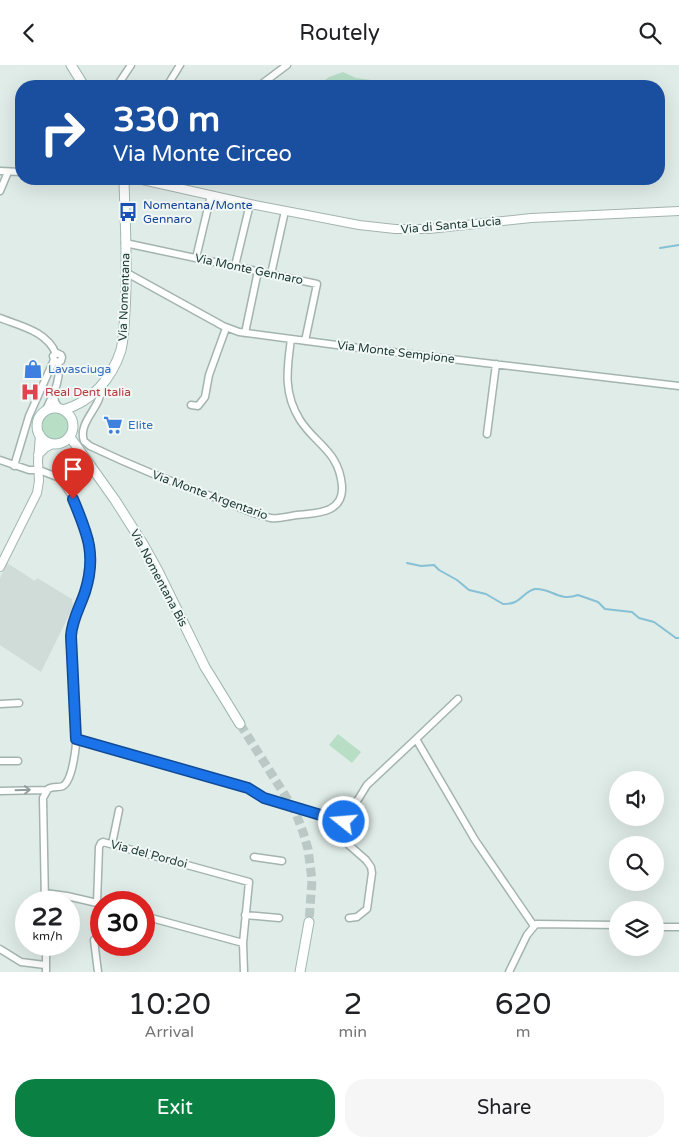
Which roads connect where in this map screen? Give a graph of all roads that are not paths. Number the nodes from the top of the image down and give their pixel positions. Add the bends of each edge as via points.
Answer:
1 (72, 65) edge
2 (130, 65) edge
3 (180, 65) edge
4 (288, 65) edge
5 (81, 80) edge
6 (121, 80) edge
7 (171, 80) edge
8 (267, 80) edge
9 (0, 171) edge
10 (8, 171) junction
11 (15, 172) edge
12 (124, 185) edge
13 (180, 185) edge
14 (0, 191) edge
15 (210, 195) junction
16 (250, 204) junction
17 (285, 211) junction
18 (679, 211) edge
19 (125, 243) junction
20 (196, 258) junction
21 (235, 266) junction
22 (258, 271) junction
23 (127, 273) junction
24 (271, 274) junction
25 (0, 318) edge
26 (226, 328) junction
27 (245, 333) junction
28 (291, 339) junction
29 (305, 341) junction
30 (56, 359) junction
31 (496, 364) junction
32 (101, 387) junction
33 (679, 387) edge
34 (54, 393) junction
35 (84, 402) junction
36 (191, 405) dead end
37 (62, 409) junction
38 (45, 411) junction
39 (73, 423) junction
40 (487, 434) dead end
41 (40, 435) junction
42 (70, 437) junction
43 (52, 444) junction
44 (38, 455) junction
45 (0, 460) edge
46 (14, 466) junction
47 (39, 470) junction
48 (0, 567) edge
49 (458, 699) dead end
50 (19, 703) dead end
51 (0, 704) edge
52 (240, 724) tunnel mouth
53 (76, 739) junction
54 (416, 739) junction
55 (0, 761) edge
56 (18, 761) dead end
57 (46, 790) junction
58 (0, 791) edge
59 (118, 810) dead end
60 (344, 822) junction
61 (112, 844) junction
62 (254, 857) dead end
63 (282, 861) dead end
64 (45, 891) edge
65 (99, 891) edge
66 (245, 915) junction
67 (279, 918) dead end
68 (348, 918) dead end
69 (155, 919) edge
70 (310, 922) tunnel mouth
71 (609, 925) edge
72 (534, 926) junction
73 (664, 927) edge
74 (679, 927) edge
75 (243, 943) junction
76 (0, 949) edge
77 (96, 956) edge
78 (46, 968) edge
79 (98, 972) edge
80 (244, 972) edge
81 (300, 972) edge
82 (509, 972) edge

1 - 5 main road
2 - 6 street
3 - 7 street
4 - 8 street
9 - 10 street
10 - 11 street
10 - 14 street
12 - 19 main road, Via Nomentana
13 - 15 street, Via di Santa Lucia
15 - 16 street, Via di Santa Lucia
15 - 20 street
16 - 17 street, Via di Santa Lucia
16 - 21 street
17 - 18 street, Via di Santa Lucia via 367,226 429,229 530,217
17 - 24 street
19 - 20 street, Via Monte Gennaro
19 - 23 main road, Via Nomentana
20 - 21 street, Via Monte Gennaro
21 - 22 street, Via Monte Gennaro
22 - 24 street, Via Monte Gennaro
22 - 27 street
23 - 26 street, Via Monte Sempione
23 - 32 main road, Via Nomentana via 122,344 115,366
24 - 29 street, Via Monte Gennaro via 317,284
25 - 30 street via 41,335 52,345
26 - 27 street, Via Monte Sempione
26 - 36 street via 204,399 198,406
27 - 28 street, Via Monte Sempione
28 - 29 street, Via Monte Sempione
28 - 32 street, Via Monte Argentario via 287,375 290,397 300,420 332,456 342,485 337,502 327,511 317,514 269,517 176,483 90,446 82,433
29 - 31 street, Via Monte Sempione
30 - 34 street via 59,373
30 - 46 street via 30,416
31 - 33 street, Via Monte Sempione
31 - 40 street
32 - 35 main road, Via Nomentana
34 - 37 street via 55,402
34 - 38 street
35 - 37 main road, Via Nomentana
35 - 39 main road, Via Nomentana
37 - 38 main road
37 - 39 main road
38 - 41 main road via 38,422
39 - 42 main road
41 - 43 main road
41 - 44 street
42 - 43 main road via 62,443
42 - 52 main road, Via Nomentana Bis via 143,543 205,667
43 - 44 street
44 - 47 street
45 - 46 street
46 - 47 street
47 - 48 street via 36,497
47 - 53 street via 63,481 90,545 88,582 70,641
49 - 54 street
50 - 51 street
53 - 57 street via 68,781
53 - 60 street via 248,788 264,798
54 - 60 street via 370,783
54 - 72 street via 475,841
55 - 56 street
58 -> 57 street
57 - 64 street via 43,801
59 - 61 street
60 - 68 street via 341,838 366,860 372,870 367,909 357,917
61 - 65 street, Via del Pordoi via 103,842 99,846
61 - 66 street, Via del Pordoi via 248,882
62 - 63 street
66 - 67 street
66 - 75 street
69 - 75 street
70 - 81 main road
71 - 72 street via 543,923
72 - 82 street
73 - 74 street
75 - 80 street
76 - 78 street via 20,962
77 - 79 street

